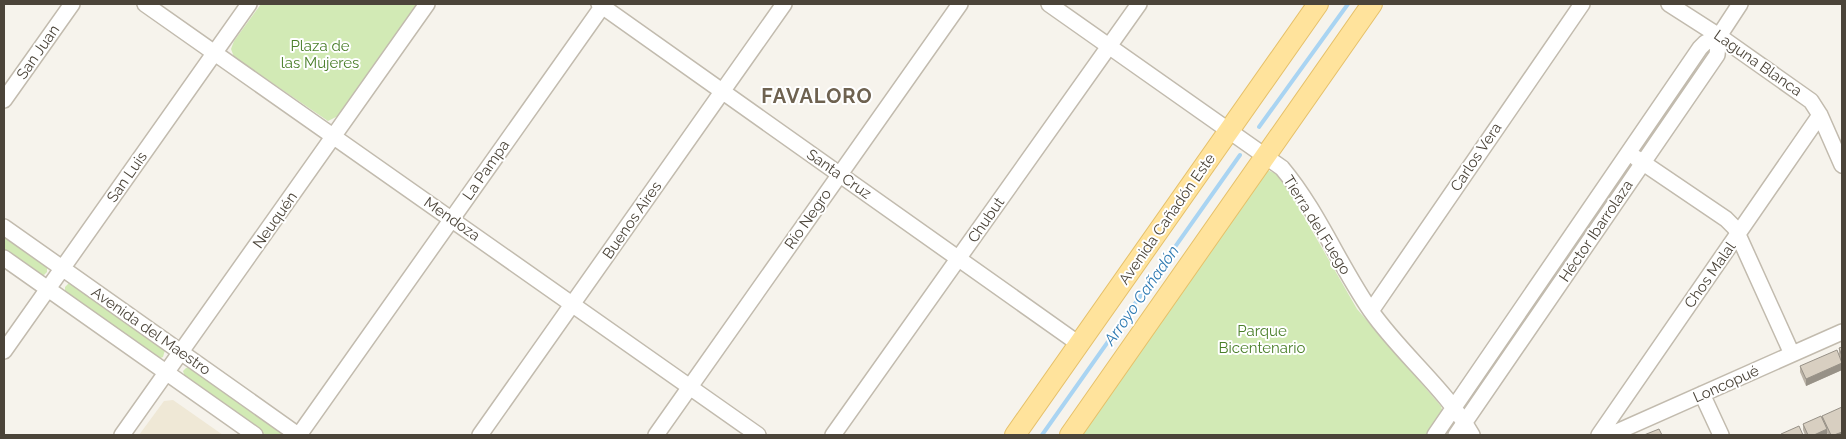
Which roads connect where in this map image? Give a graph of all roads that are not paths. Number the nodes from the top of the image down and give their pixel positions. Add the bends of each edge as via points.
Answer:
1 (72, 4) edge
2 (145, 4) edge
3 (249, 4) edge
4 (427, 4) edge
5 (602, 4) edge
6 (784, 4) edge
7 (960, 4) edge
8 (1049, 4) edge
9 (1139, 4) edge
10 (1318, 4) edge
11 (1372, 4) edge
12 (1582, 4) edge
13 (1669, 4) edge
14 (1740, 4) edge
15 (1719, 36) junction
16 (1109, 46) junction
17 (215, 53) junction
18 (723, 91) junction
19 (4, 100) edge
20 (1820, 116) junction
21 (1229, 131) junction
22 (334, 136) junction
23 (1628, 153) junction
24 (1266, 156) junction
25 (1643, 163) junction
26 (1842, 165) edge
27 (840, 174) junction
28 (452, 219) junction
29 (4, 227) edge
30 (1738, 234) junction
31 (4, 258) edge
32 (959, 259) junction
33 (62, 268) junction
34 (48, 289) junction
35 (572, 304) junction
36 (1371, 311) junction
37 (1842, 332) edge
38 (1079, 344) junction
39 (4, 351) edge
40 (181, 352) junction
41 (1792, 354) junction
42 (166, 372) junction
43 (690, 387) junction
44 (1702, 394) junction
45 (1454, 406) junction
46 (1465, 431) edge
47 (122, 435) edge
48 (255, 435) edge
49 (298, 435) edge
50 (480, 435) edge
51 (656, 435) edge
52 (758, 435) edge
53 (834, 435) edge
54 (1016, 435) edge
55 (1070, 435) edge
56 (1435, 435) edge
57 (1600, 435) edge
58 (1610, 435) edge
59 (1721, 435) edge

1 - 19 street, San Juan
2 - 17 street, Mendoza
3 - 17 street, San Luis
4 - 22 street, Neuquén
5 - 18 street, Santa Cruz
5 - 28 street, La Pampa
6 - 18 street, Buenos Aires
7 - 27 street, Río Negro
8 - 16 street, Tierra del Fuego
9 - 16 street, Chubut
10 - 21 main road, Avenida Cañadón Este
11 - 24 main road
12 - 36 street, Carlos Vera
13 - 15 street, Laguna Blanca
14 - 15 street, Héctor Ibarrolaza
15 - 20 street, Laguna Blanca via 1805,96
15 - 23 street, Héctor Ibarrolaza via 1700,48
15 - 25 street, Héctor Ibarrolaza via 1716,55
16 - 21 street, Tierra del Fuego
16 - 32 street, Chubut
17 - 22 street, Mendoza
17 - 33 street, San Luis
18 - 27 street, Santa Cruz
18 - 35 street, Buenos Aires
20 - 26 street, Laguna Blanca
20 - 30 street, Chos Malal
21 - 24 street, Tierra del Fuego
21 - 38 main road, Avenida Cañadón Este
22 - 28 street, Mendoza
22 - 40 street, Neuquén
23 - 25 street
23 - 45 street, Héctor Ibarrolaza
24 - 36 street, Tierra del Fuego via 1282,168 1296,187
24 - 55 main road
25 - 30 street via 1726,219
25 - 46 street, Héctor Ibarrolaza
27 - 32 street, Santa Cruz
27 - 43 street, Río Negro
28 - 35 street, Mendoza
28 - 49 street, La Pampa
29 - 33 street, Avenida del Maestro
30 - 41 street
30 - 57 street, Chos Malal
31 - 34 street, Avenida del Maestro
32 - 38 street, Santa Cruz
32 - 53 street, Chubut
33 - 34 street, San Luis
33 - 40 street, Avenida del Maestro
34 - 39 street, San Luis
34 - 42 street, Avenida del Maestro
35 - 43 street, Mendoza
35 - 50 street, Buenos Aires
36 - 45 street, Tierra del Fuego
37 - 41 street, Loncopué
38 - 54 main road, Avenida Cañadón Este
40 - 42 street, Neuquén
40 - 49 street, Avenida del Maestro
41 - 44 street, Loncopué
42 - 47 street, Neuquén
42 - 48 street, Avenida del Maestro
43 - 51 street, Río Negro
43 - 52 street, Mendoza
44 - 58 street, Loncopué
44 - 59 street
45 - 46 street, Tierra del Fuego
45 - 56 street, Héctor Ibarrolaza

